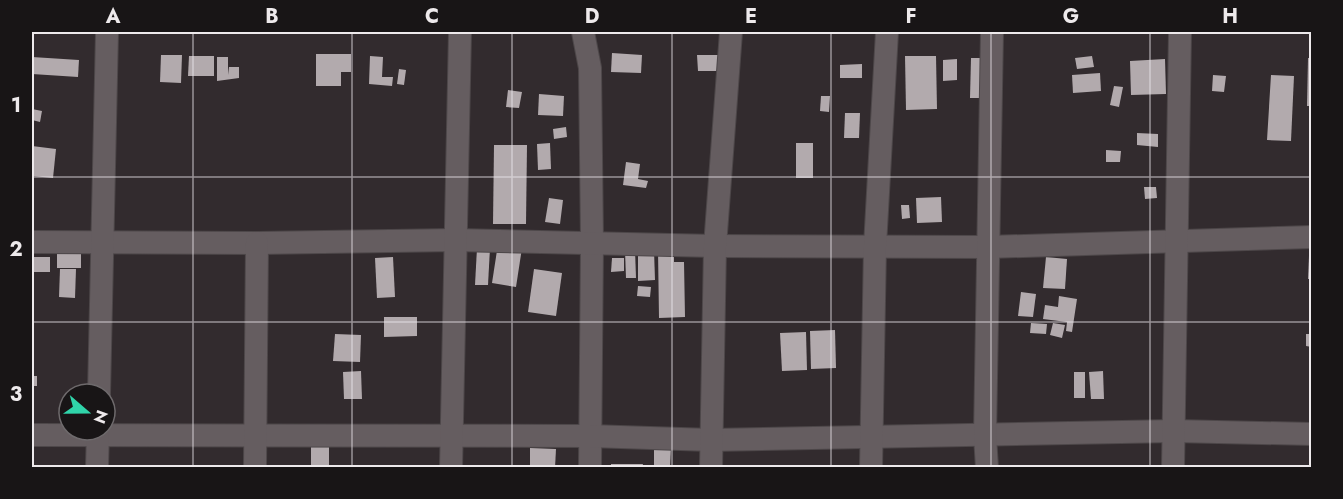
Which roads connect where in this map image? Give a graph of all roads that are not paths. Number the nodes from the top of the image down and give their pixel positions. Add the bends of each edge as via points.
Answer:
1 (107, 32) edge
2 (460, 32) edge
3 (583, 32) edge
4 (731, 32) edge
5 (887, 32) edge
6 (992, 32) edge
7 (1180, 32) edge
8 (1311, 237) edge
9 (456, 240) junction
10 (102, 241) junction
11 (1177, 241) junction
12 (32, 242) edge
13 (257, 243) junction
14 (592, 243) junction
15 (715, 246) junction
16 (875, 246) junction
17 (988, 247) junction
18 (99, 382) edge
19 (1174, 431) junction
20 (117, 433) edge
21 (57, 434) edge
22 (1311, 434) edge
23 (32, 435) edge
24 (452, 436) junction
25 (590, 436) junction
26 (985, 436) junction
27 (257, 437) junction
28 (870, 437) junction
29 (711, 440) junction
30 (98, 442) edge
31 (98, 468) edge
32 (255, 468) edge
33 (451, 468) edge
34 (590, 468) edge
35 (711, 468) edge
36 (871, 468) edge
37 (987, 468) edge
38 (1173, 468) edge

1 - 10 street
2 - 9 street
3 - 14 street via 590,68
4 - 15 street
5 - 16 street
6 - 17 street
7 - 11 street
8 - 11 street
9 - 13 street
9 - 14 street
9 - 24 street
10 - 12 street
10 - 13 street
10 - 18 street
11 - 17 street
11 - 19 street
13 - 27 street
14 - 15 street
14 - 25 street
15 - 16 street
15 - 29 street
16 - 17 street
16 - 28 street
17 - 26 street
19 - 22 street
19 - 26 street
19 - 38 street
20 - 27 street
21 - 23 street
24 - 25 street
24 - 27 street
24 - 33 street
25 - 29 street
25 - 34 street
26 - 28 street
26 - 37 street
27 - 32 street
28 - 29 street
28 - 36 street
29 - 35 street
30 - 31 street

